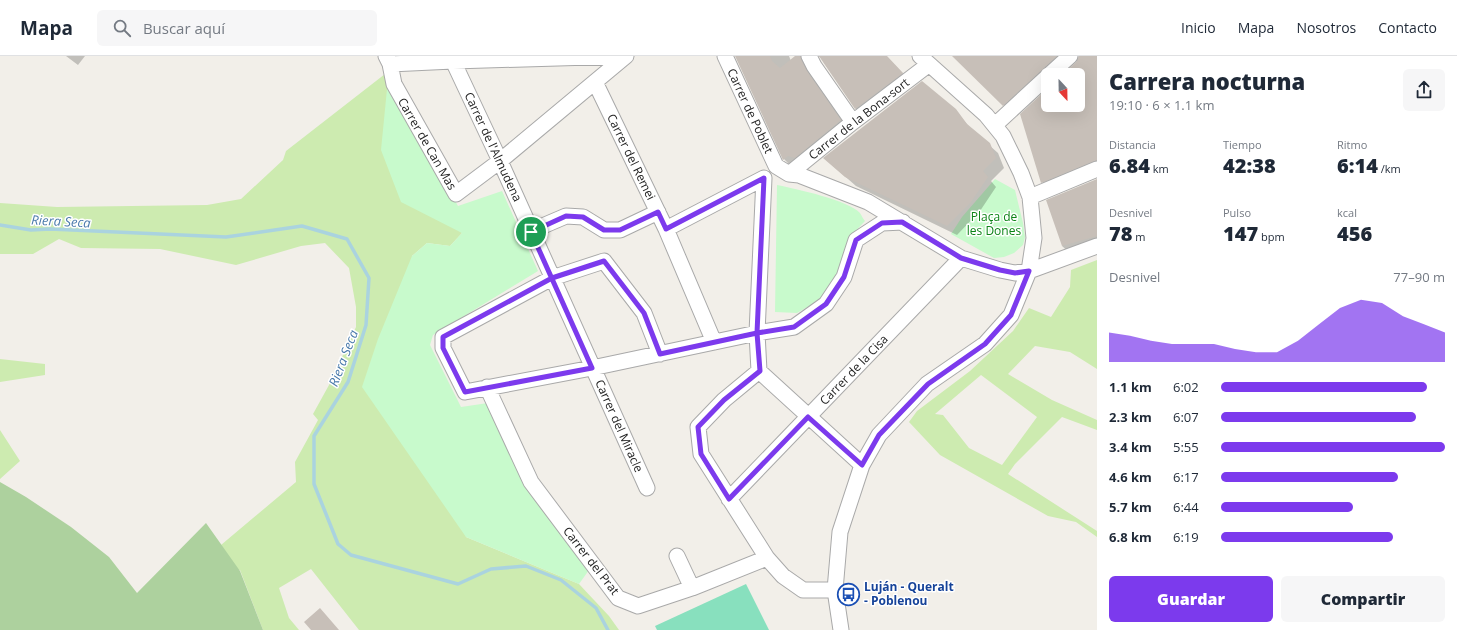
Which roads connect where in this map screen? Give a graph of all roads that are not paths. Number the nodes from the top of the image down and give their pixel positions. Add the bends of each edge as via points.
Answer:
1 (626, 56) edge
2 (725, 56) edge
3 (809, 56) edge
4 (1070, 56) edge
5 (388, 60) edge
6 (924, 60) edge
7 (453, 61) junction
8 (1057, 68) edge
9 (595, 82) junction
10 (1041, 83) edge
11 (853, 122) junction
12 (995, 125) junction
13 (500, 161) junction
14 (1097, 169) edge
15 (789, 174) junction
16 (1030, 197) junction
17 (658, 212) junction
18 (902, 222) junction
19 (666, 229) junction
20 (531, 232) junction
21 (1097, 246) edge
22 (961, 258) junction
23 (1029, 271) junction
24 (552, 278) junction
25 (757, 333) junction
26 (714, 342) junction
27 (660, 354) junction
28 (592, 368) junction
29 (760, 371) junction
30 (487, 388) junction
31 (808, 417) junction
32 (862, 465) junction
33 (646, 488) dead end
34 (729, 499) junction
35 (677, 556) dead end
36 (767, 558) junction
37 (692, 588) junction
38 (835, 590) junction
39 (841, 630) edge

1 - 7 street
1 - 9 street
2 - 15 street, Carrer de Poblet via 776,166
3 - 11 street
4 - 8 street
5 - 7 street
5 - 13 street, Carrer de Can Mas via 394,84 456,194
6 - 11 street, Carrer de la Bona-sort
6 - 12 street
7 - 13 street, Carrer de l'Almudena
9 - 13 street
9 - 17 street, Carrer del Remei
10 - 12 street
11 - 15 street, Carrer de la Bona-sort
12 - 16 street via 1021,173
13 - 20 street, Carrer de l'Almudena
14 - 16 street
15 - 18 street via 799,175 868,202
16 - 23 street via 1034,238
17 - 19 street, Carrer del Remei
17 - 20 street via 620,230 604,230 583,217 566,216
18 - 22 street
18 - 25 street via 882,223 856,240 844,277 826,304 794,327
19 - 25 street via 764,178
19 - 26 street, Carrer del Remei
20 - 24 street, Carrer de l'Almudena
21 - 23 street
22 - 23 street via 1008,272
22 - 31 street, Carrer de la Cisa
23 - 32 street via 1011,315 985,344 928,384 879,435
24 - 27 street via 604,261 644,313
24 - 28 street, Carrer del Miracle
24 - 30 street via 443,337 443,348 465,392
25 - 26 street
25 - 29 street
26 - 27 street
27 - 28 street
28 - 30 street
28 - 33 street, Carrer del Miracle
29 - 31 street
29 - 34 street via 724,400 698,427 701,454
30 - 37 street, Carrer del Prat via 531,482 618,598 638,606
31 - 32 street
31 - 34 street, Carrer de la Cisa
32 - 38 street via 840,532
34 - 36 street
35 - 37 street
36 - 37 street, Carrer del Prat
36 - 38 street via 783,576 803,590
38 - 39 street

